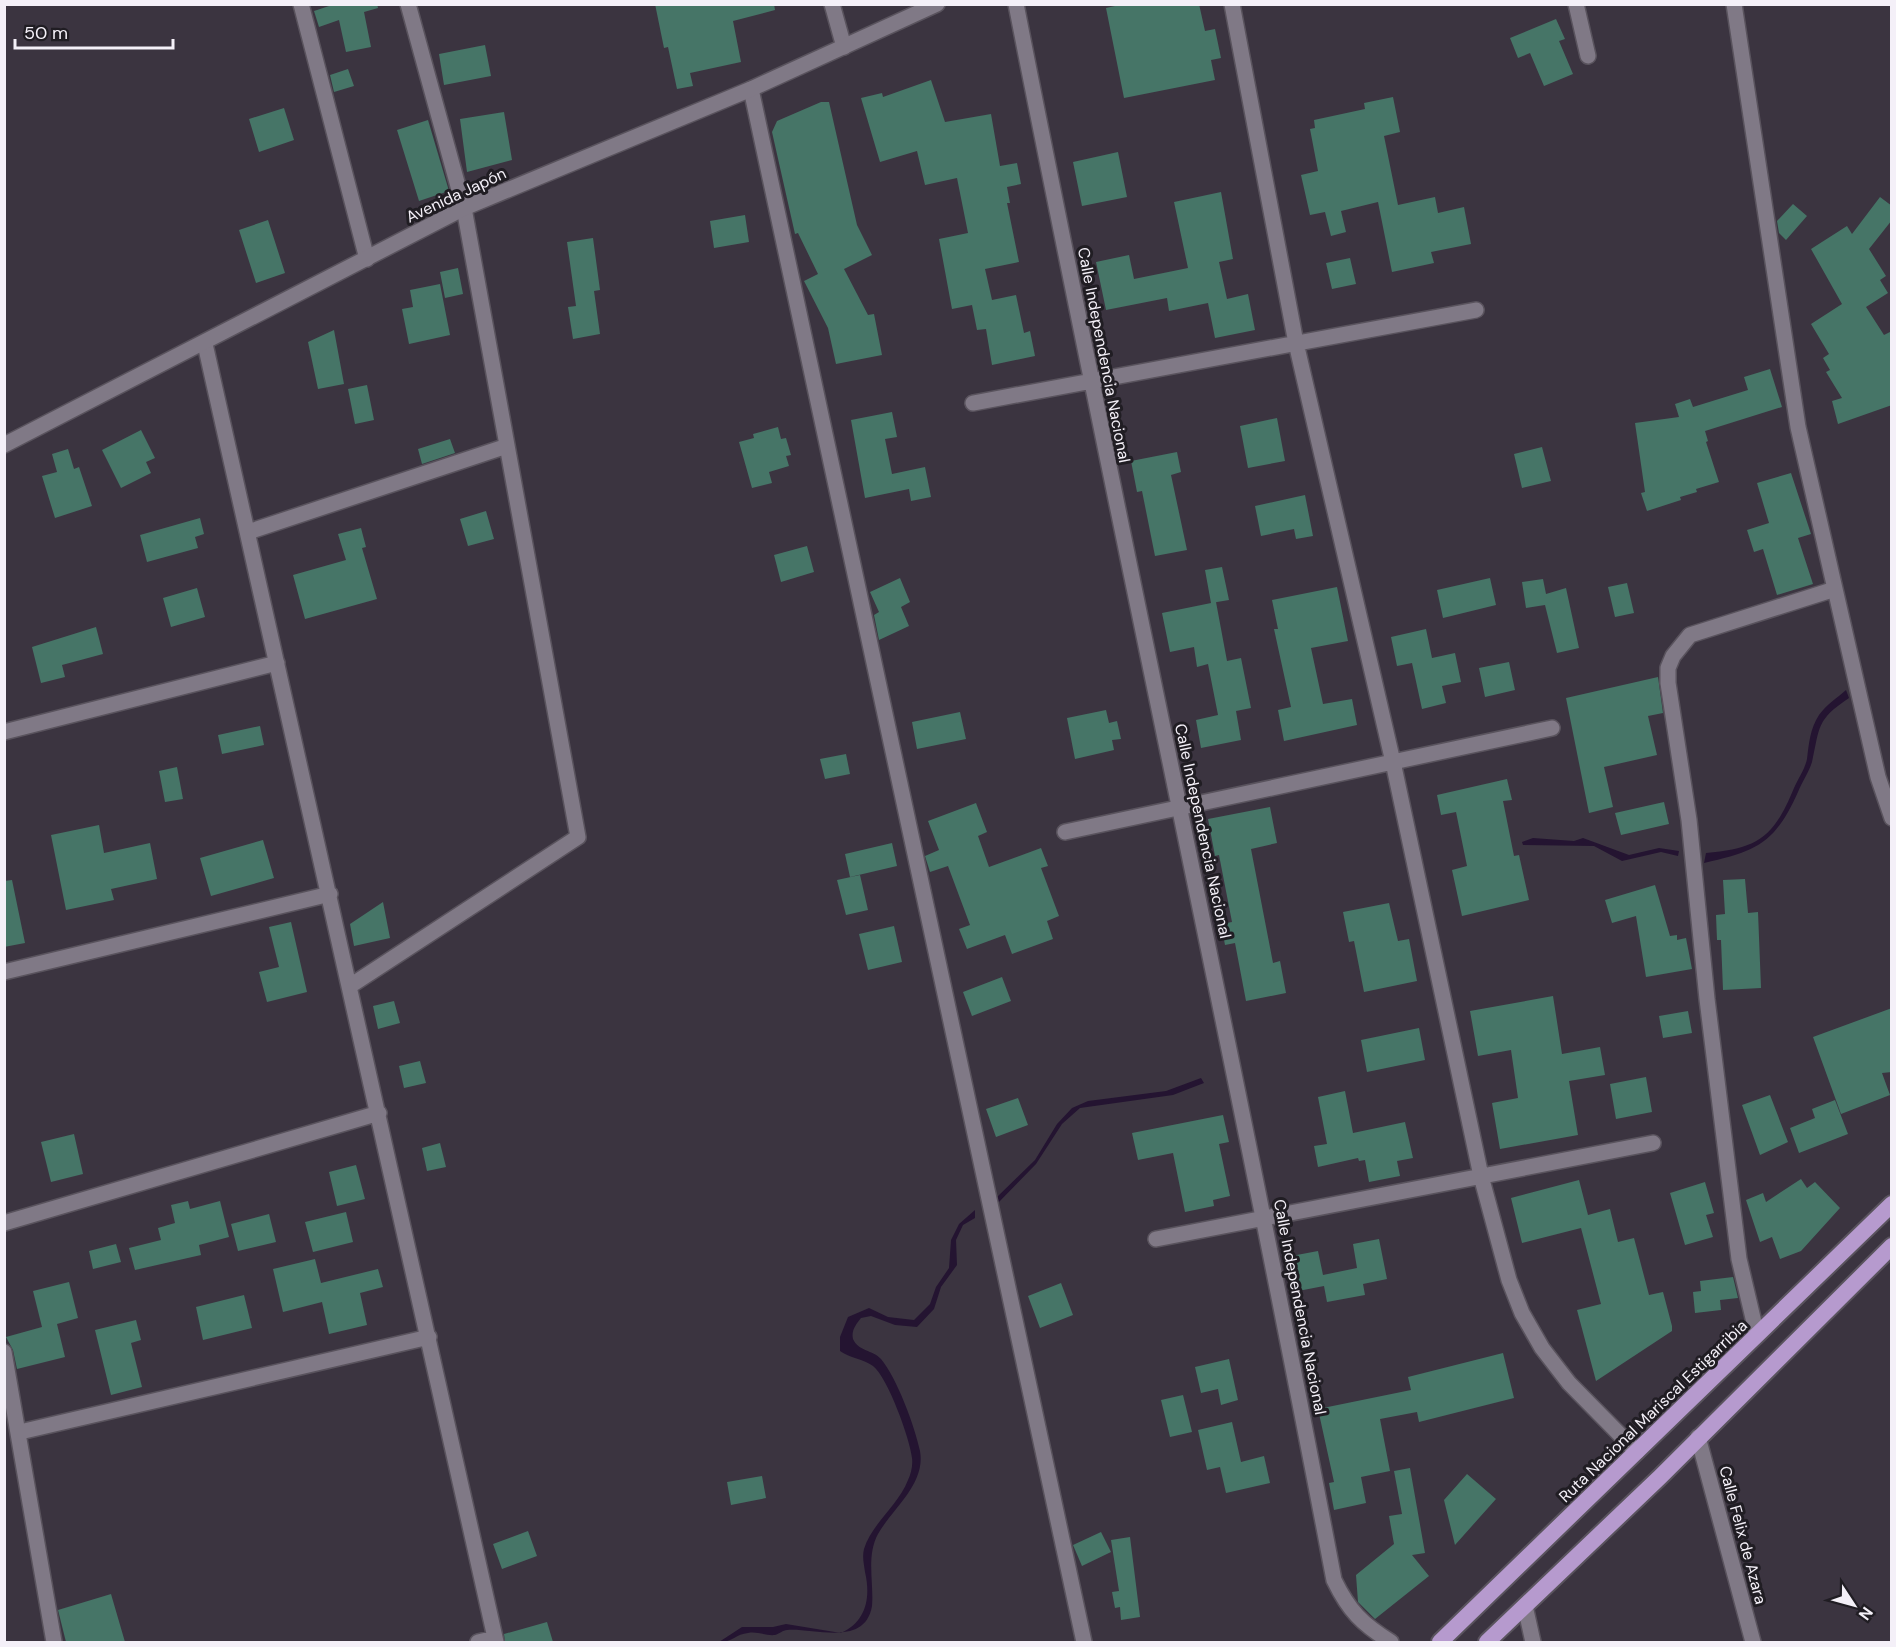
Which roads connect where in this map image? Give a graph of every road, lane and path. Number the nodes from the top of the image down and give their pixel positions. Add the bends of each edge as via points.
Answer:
1 (302, 4) edge
2 (408, 4) edge
3 (832, 4) edge
4 (937, 4) edge
5 (1016, 4) edge
6 (1232, 4) edge
7 (1576, 4) edge
8 (1734, 4) edge
9 (844, 47) junction
10 (1588, 56) dead end
11 (751, 89) junction
12 (464, 208) junction
13 (367, 258) junction
14 (1476, 310) dead end
15 (1296, 343) junction
16 (205, 344) junction
17 (1090, 381) junction
18 (973, 403) dead end
19 (4, 445) edge
20 (507, 446) junction
21 (248, 532) junction
22 (1835, 589) junction
23 (277, 663) junction
24 (1552, 728) dead end
25 (4, 732) edge
26 (1393, 762) junction
27 (1180, 807) junction
28 (1892, 818) edge
29 (1065, 832) dead end
30 (330, 894) junction
31 (4, 972) edge
32 (350, 986) junction
33 (379, 1113) junction
34 (1653, 1143) dead end
35 (1481, 1176) junction
36 (1892, 1204) edge
37 (1265, 1218) junction
38 (4, 1223) edge
39 (1156, 1239) dead end
40 (1892, 1246) edge
41 (1757, 1335) junction
42 (429, 1337) junction
43 (4, 1352) edge
44 (20, 1432) junction
45 (1698, 1437) junction
46 (1637, 1452) junction
47 (1525, 1606) junction
48 (495, 1640) edge
49 (54, 1642) edge
50 (478, 1642) edge
51 (1084, 1642) edge
52 (1391, 1642) edge
53 (1440, 1642) edge
54 (1487, 1642) edge
55 (1533, 1642) edge
56 (1753, 1642) edge

1 - 13 street
2 - 12 street
3 - 9 street
4 - 9 street, Avenida Japón
5 - 17 street, Calle Independencia Nacional
6 - 15 street
7 - 10 street
8 - 22 street via 1798,427
9 - 11 street, Avenida Japón
11 - 12 street, Avenida Japón
11 - 51 street
12 - 13 street, Avenida Japón
12 - 20 street
13 - 16 street, Avenida Japón
14 - 15 street
15 - 17 street
15 - 26 street
16 - 19 street, Avenida Japón
16 - 21 street
17 - 18 street
17 - 27 street, Calle Independencia Nacional
20 - 21 street
20 - 32 street via 578,837
21 - 23 street
22 - 28 street via 1878,777
22 - 41 street via 1690,636 1680,645 1668,668 1739,1258
23 - 25 street
23 - 30 street
24 - 26 street
26 - 27 street
26 - 35 street
27 - 29 street
27 - 37 street, Calle Independencia Nacional
30 - 31 street
30 - 32 street
32 - 33 street
33 - 38 street
33 - 42 street
34 - 35 street
35 - 37 street
35 - 46 street via 1509,1280 1542,1348 1569,1383
36 - 41 highway, Ruta Nacional Mariscal Estigarribia
37 - 39 street
37 - 52 street, Calle Independencia Nacional via 1334,1580 1347,1606 1368,1628
40 - 45 highway
41 - 46 highway, Ruta Nacional Mariscal Estigarribia
42 - 44 street
42 - 48 street
43 - 44 street
44 - 49 street
45 - 47 highway
45 - 56 street, Calle Felix de Azara
46 - 53 highway, Ruta Nacional Mariscal Estigarribia
47 - 54 highway
47 - 55 street
48 - 50 street

